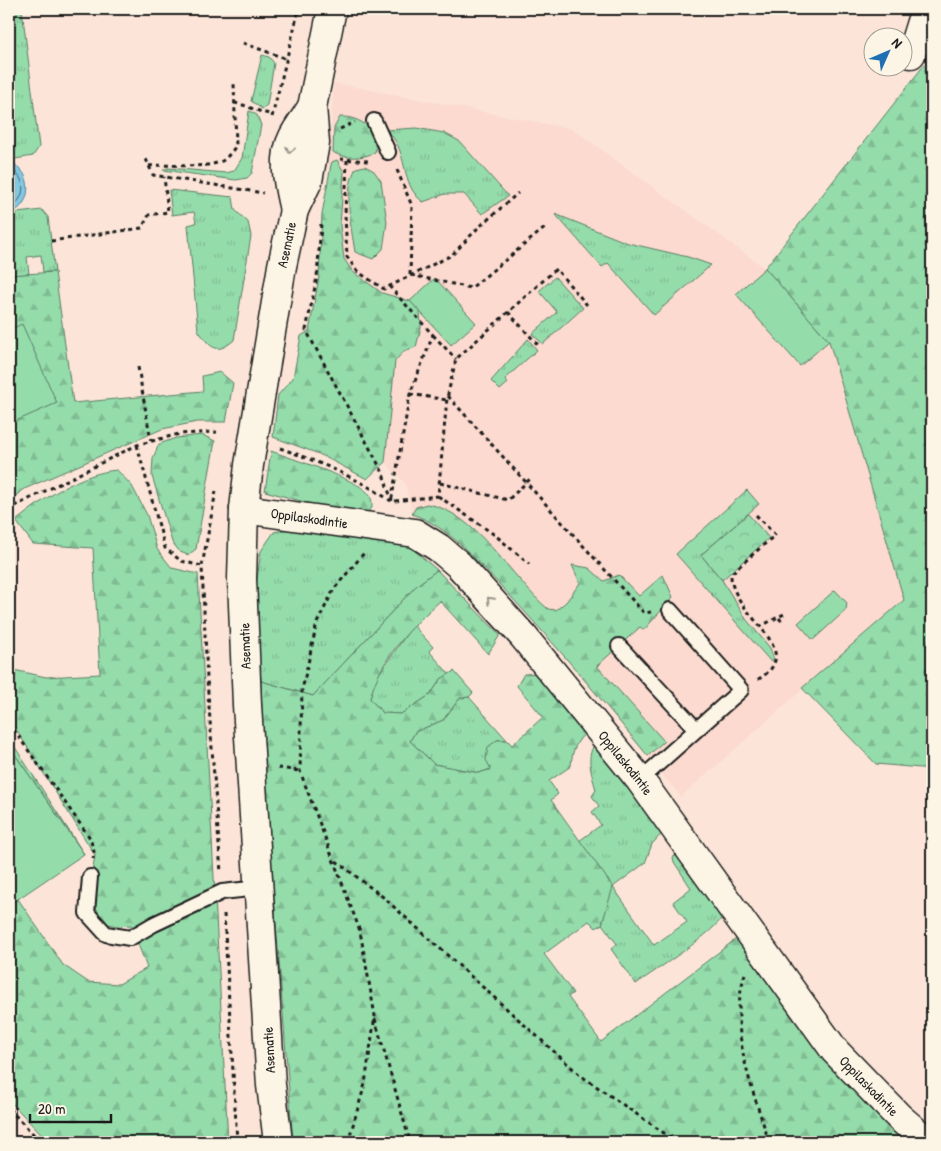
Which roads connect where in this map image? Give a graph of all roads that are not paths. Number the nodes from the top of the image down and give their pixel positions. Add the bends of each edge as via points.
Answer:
1 (332, 9) edge
2 (926, 9) edge
3 (914, 45) edge
4 (374, 121) dead end
5 (388, 152) road end
6 (244, 509) junction
7 (670, 610) road end
8 (619, 646) dead end
9 (696, 729) junction
10 (640, 780) junction
11 (90, 877) road end
12 (259, 888) junction
13 (271, 1086) junction
14 (261, 1142) edge
15 (278, 1142) edge
16 (928, 1142) edge

1 - 6 street, Asematie via 312,107 315,143 308,181 294,210
2 - 3 street
4 - 5 lane
10 -> 6 street, Oppilaskodintie via 524,636 459,565 439,548 415,533
6 - 12 street, Asematie via 242,579
7 - 9 lane via 741,690
8 - 9 lane
9 - 10 lane
10 - 16 street, Oppilaskodintie via 835,1051
11 - 12 lane via 88,913 106,934 130,938 222,892
12 - 13 street, Asematie
13 - 14 street, Asematie
13 - 15 street, Asematie

